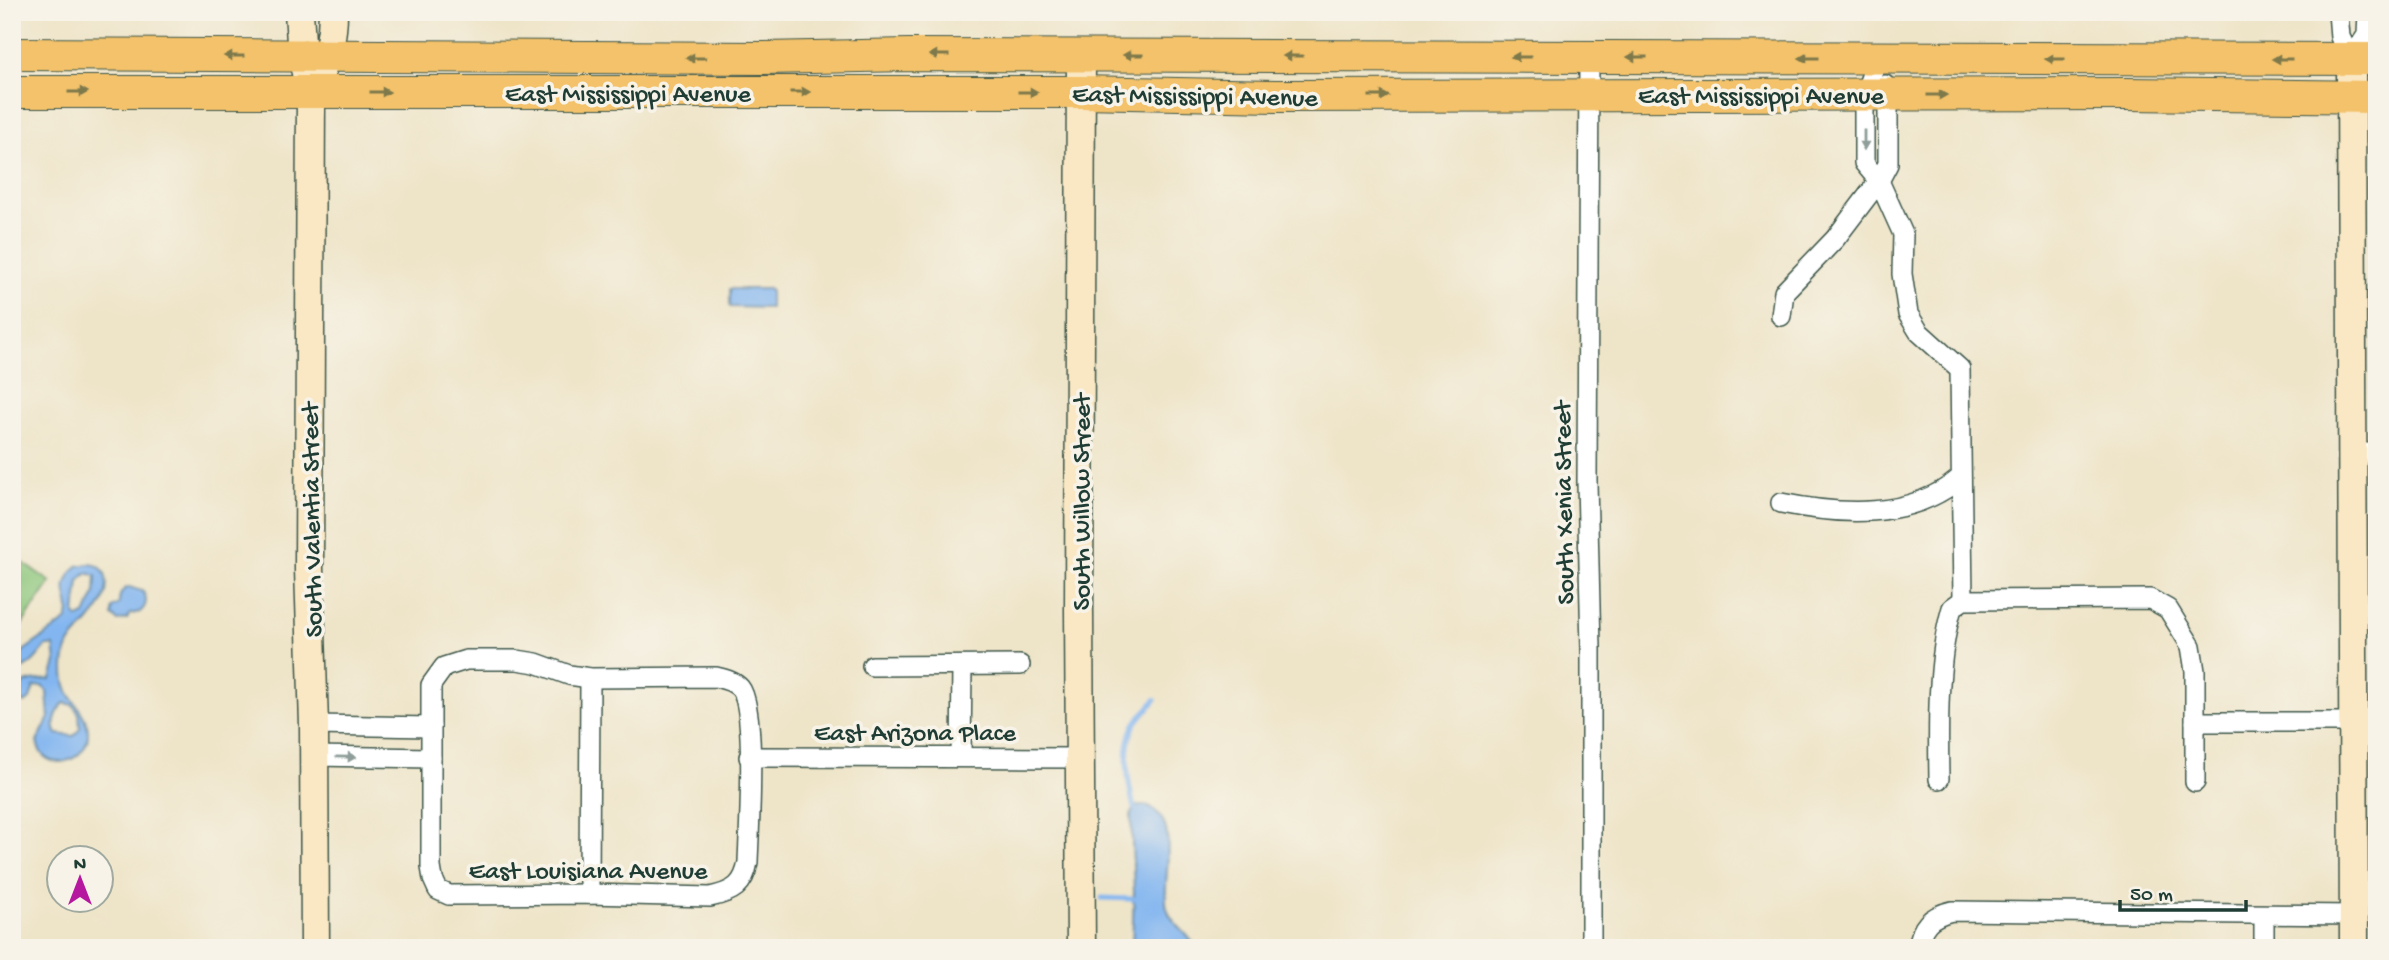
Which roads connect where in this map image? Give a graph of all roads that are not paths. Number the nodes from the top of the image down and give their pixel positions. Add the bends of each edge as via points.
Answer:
1 (299, 12) edge
2 (333, 12) edge
3 (2338, 12) edge
4 (2368, 12) edge
5 (12, 54) edge
6 (1081, 55) junction
7 (315, 57) junction
8 (1589, 57) junction
9 (1878, 58) junction
10 (2364, 59) edge
11 (12, 92) edge
12 (311, 92) junction
13 (1081, 92) junction
14 (1589, 94) junction
15 (1876, 95) junction
16 (2364, 97) edge
17 (1879, 181) junction
18 (1781, 316) dead end
19 (2364, 453) edge
20 (1960, 478) junction
21 (1780, 503) dead end
22 (1963, 600) junction
23 (1020, 665) dead end
24 (872, 666) dead end
25 (962, 666) junction
26 (590, 678) junction
27 (2195, 722) junction
28 (2353, 722) junction
29 (314, 725) junction
30 (431, 727) junction
31 (314, 756) junction
32 (750, 757) junction
33 (961, 757) junction
34 (431, 758) junction
35 (1080, 758) junction
36 (1938, 779) dead end
37 (2195, 782) dead end
38 (589, 894) junction
39 (2264, 915) junction
40 (2354, 915) junction
41 (315, 948) edge
42 (1082, 948) edge
43 (1591, 948) edge
44 (1918, 948) edge
45 (2264, 948) edge
46 (2354, 948) edge

1 - 7 street, South Valentia Street
2 - 7 street, South Valentia Street
3 - 10 street via 2340,37
4 - 10 street
7 -> 5 main road, East Mississippi Avenue
6 -> 7 main road, East Mississippi Avenue
8 -> 6 main road, East Mississippi Avenue
6 - 13 street, South Willow Street
7 - 12 street, South Valentia Street
9 -> 8 main road, East Mississippi Avenue
8 - 14 street, South Xenia Street
10 -> 9 main road, East Mississippi Avenue
9 - 15 street
10 - 16 street
11 -> 12 main road, East Mississippi Avenue
12 -> 13 main road, East Mississippi Avenue
12 - 29 street, South Valentia Street via 309,569
13 -> 14 main road, East Mississippi Avenue
13 - 35 street, South Willow Street
14 - 15 main road, East Mississippi Avenue
14 - 43 street, South Xenia Street
15 -> 16 main road, East Mississippi Avenue
15 - 17 street via 1864,163
16 - 19 street
17 - 18 street via 1835,239 1784,292
17 - 20 street via 1903,234 1908,314 1919,332 1959,369
19 - 28 street
20 - 21 street via 1944,491 1888,509 1818,510
20 - 22 street
22 - 27 street via 2150,599 2168,609 2192,646
22 - 36 street via 1952,608 1948,624 1938,724
23 - 25 street
24 - 25 street
25 - 33 street
26 - 30 street via 517,660 466,660 444,667 432,685
26 - 32 street via 729,680 740,688 749,711
26 - 38 street
27 - 28 street
27 - 37 street
28 - 40 street
29 - 30 street
29 - 31 street, South Valentia Street
30 - 34 street
31 -> 34 street
31 - 41 street, South Valentia Street
32 - 33 street, East Arizona Place
32 - 38 street, East Louisiana Avenue via 748,862 746,876 738,886 710,897
33 - 35 street, East Arizona Place
34 - 38 street, East Louisiana Avenue via 431,867 438,890 449,895
35 - 42 street, South Willow Street
39 - 40 street
39 - 44 street via 1952,911 1927,923 1920,932
39 - 45 street
40 - 46 street

